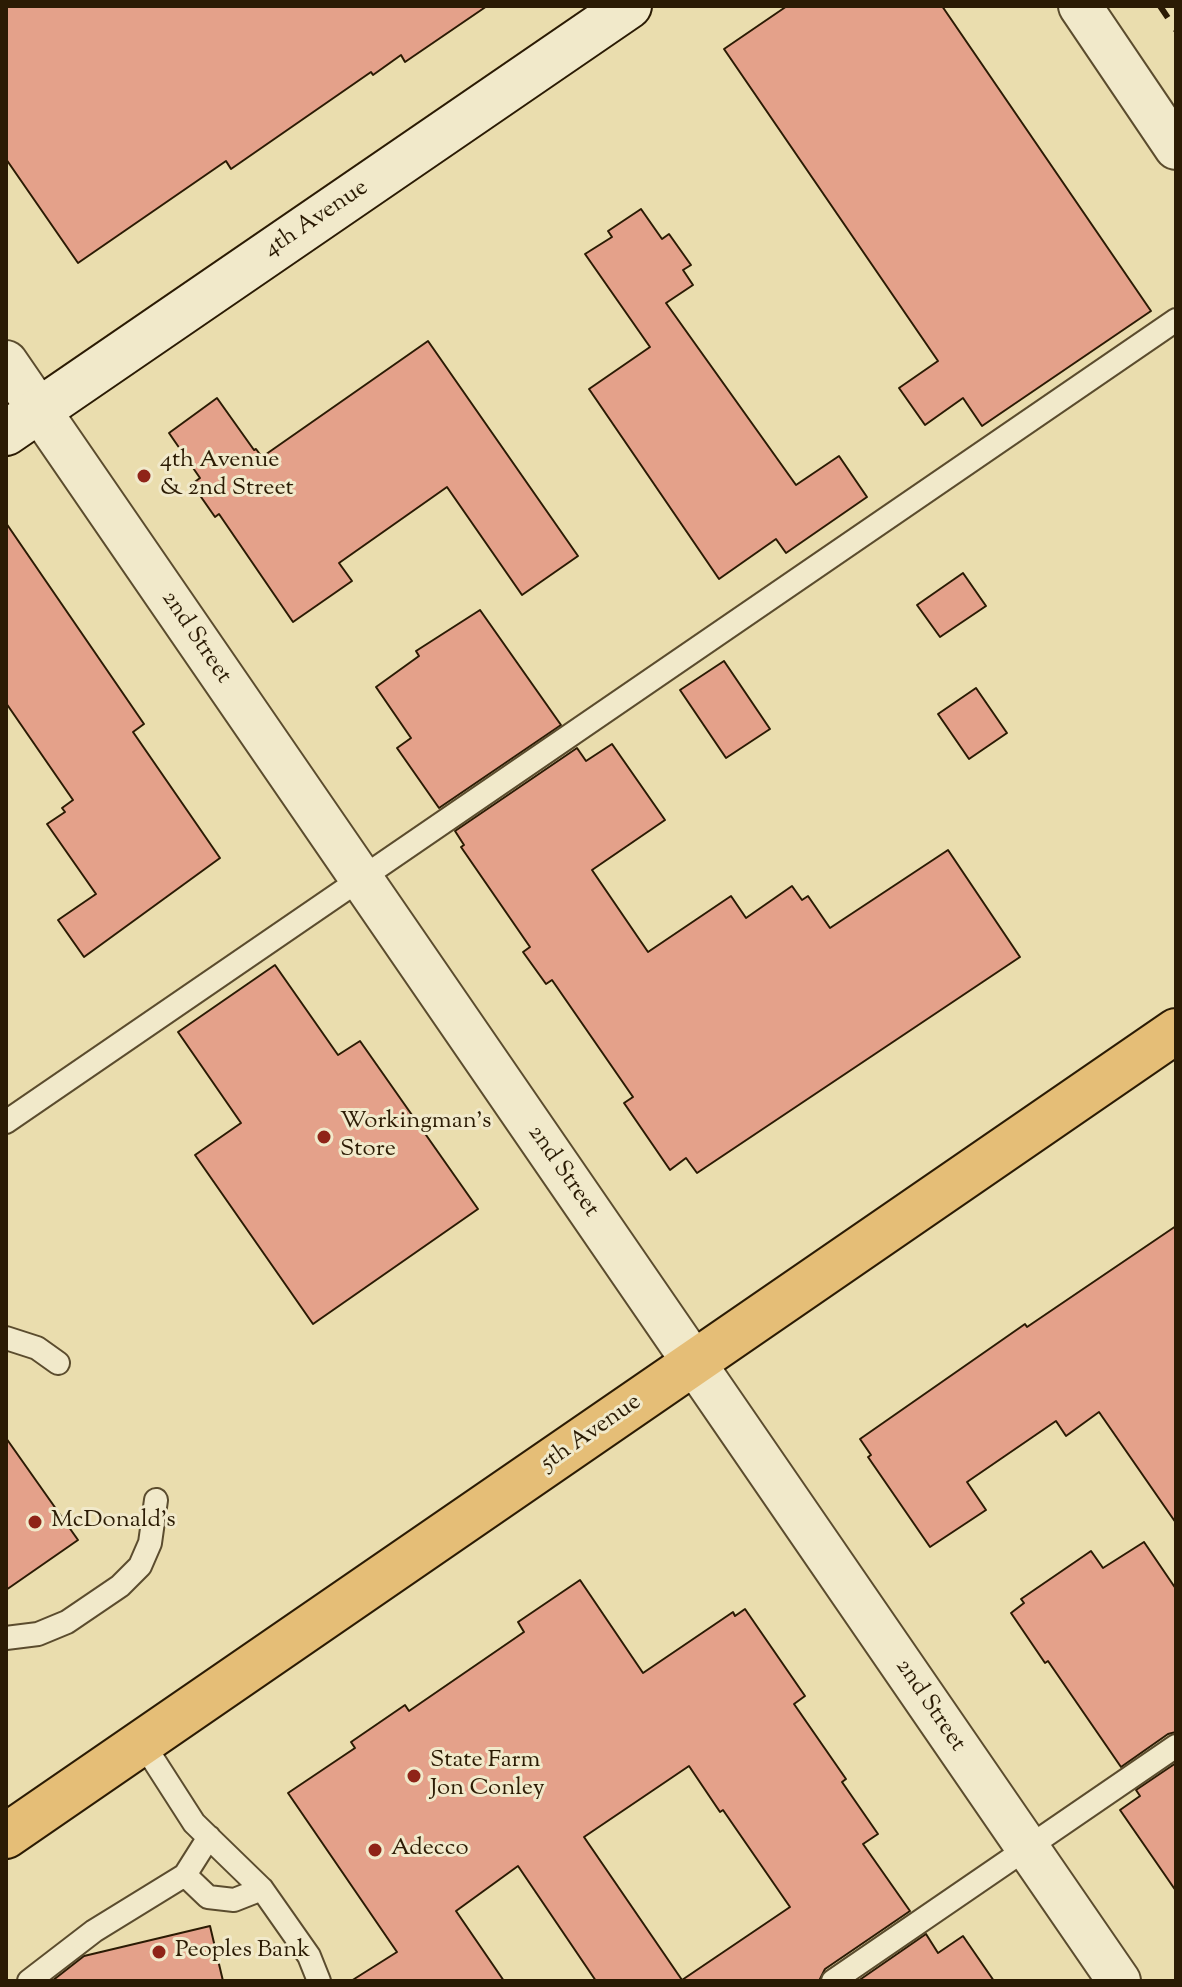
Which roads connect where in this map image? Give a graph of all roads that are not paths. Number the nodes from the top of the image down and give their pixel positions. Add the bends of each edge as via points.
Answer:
1 (629, 6) edge
2 (1080, 6) edge
3 (1176, 148) edge
4 (1176, 320) edge
5 (6, 362) edge
6 (23, 422) edge
7 (360, 879) junction
8 (1176, 1031) edge
9 (6, 1122) edge
10 (6, 1338) edge
11 (58, 1363) dead end
12 (693, 1365) junction
13 (156, 1500) dead end
14 (6, 1638) edge
15 (142, 1742) junction
16 (1176, 1746) edge
17 (6, 1836) edge
18 (209, 1837) junction
19 (1027, 1849) junction
20 (185, 1875) junction
21 (262, 1889) junction
22 (29, 1981) edge
23 (319, 1981) edge
24 (833, 1981) edge
25 (1119, 1981) edge

1 - 6 main road, 4th Avenue
2 - 3 street
4 - 7 lane
5 - 6 street, 2nd Street
6 - 7 street, 2nd Street
7 - 9 lane
7 - 12 street, 2nd Street
8 - 12 main road, 5th Avenue
10 - 11 lane via 37,1348
12 - 15 main road, 5th Avenue
12 - 19 street, 2nd Street
13 - 14 lane via 150,1543 140,1566 120,1586 67,1622 38,1634
15 - 17 main road, 5th Avenue
15 - 18 lane via 194,1823
16 - 19 lane
18 - 20 lane
18 - 21 lane
19 - 24 lane
19 - 25 street, 2nd Street
20 - 21 lane via 208,1897 234,1900
20 - 22 lane via 94,1931
21 - 23 lane via 309,1956

